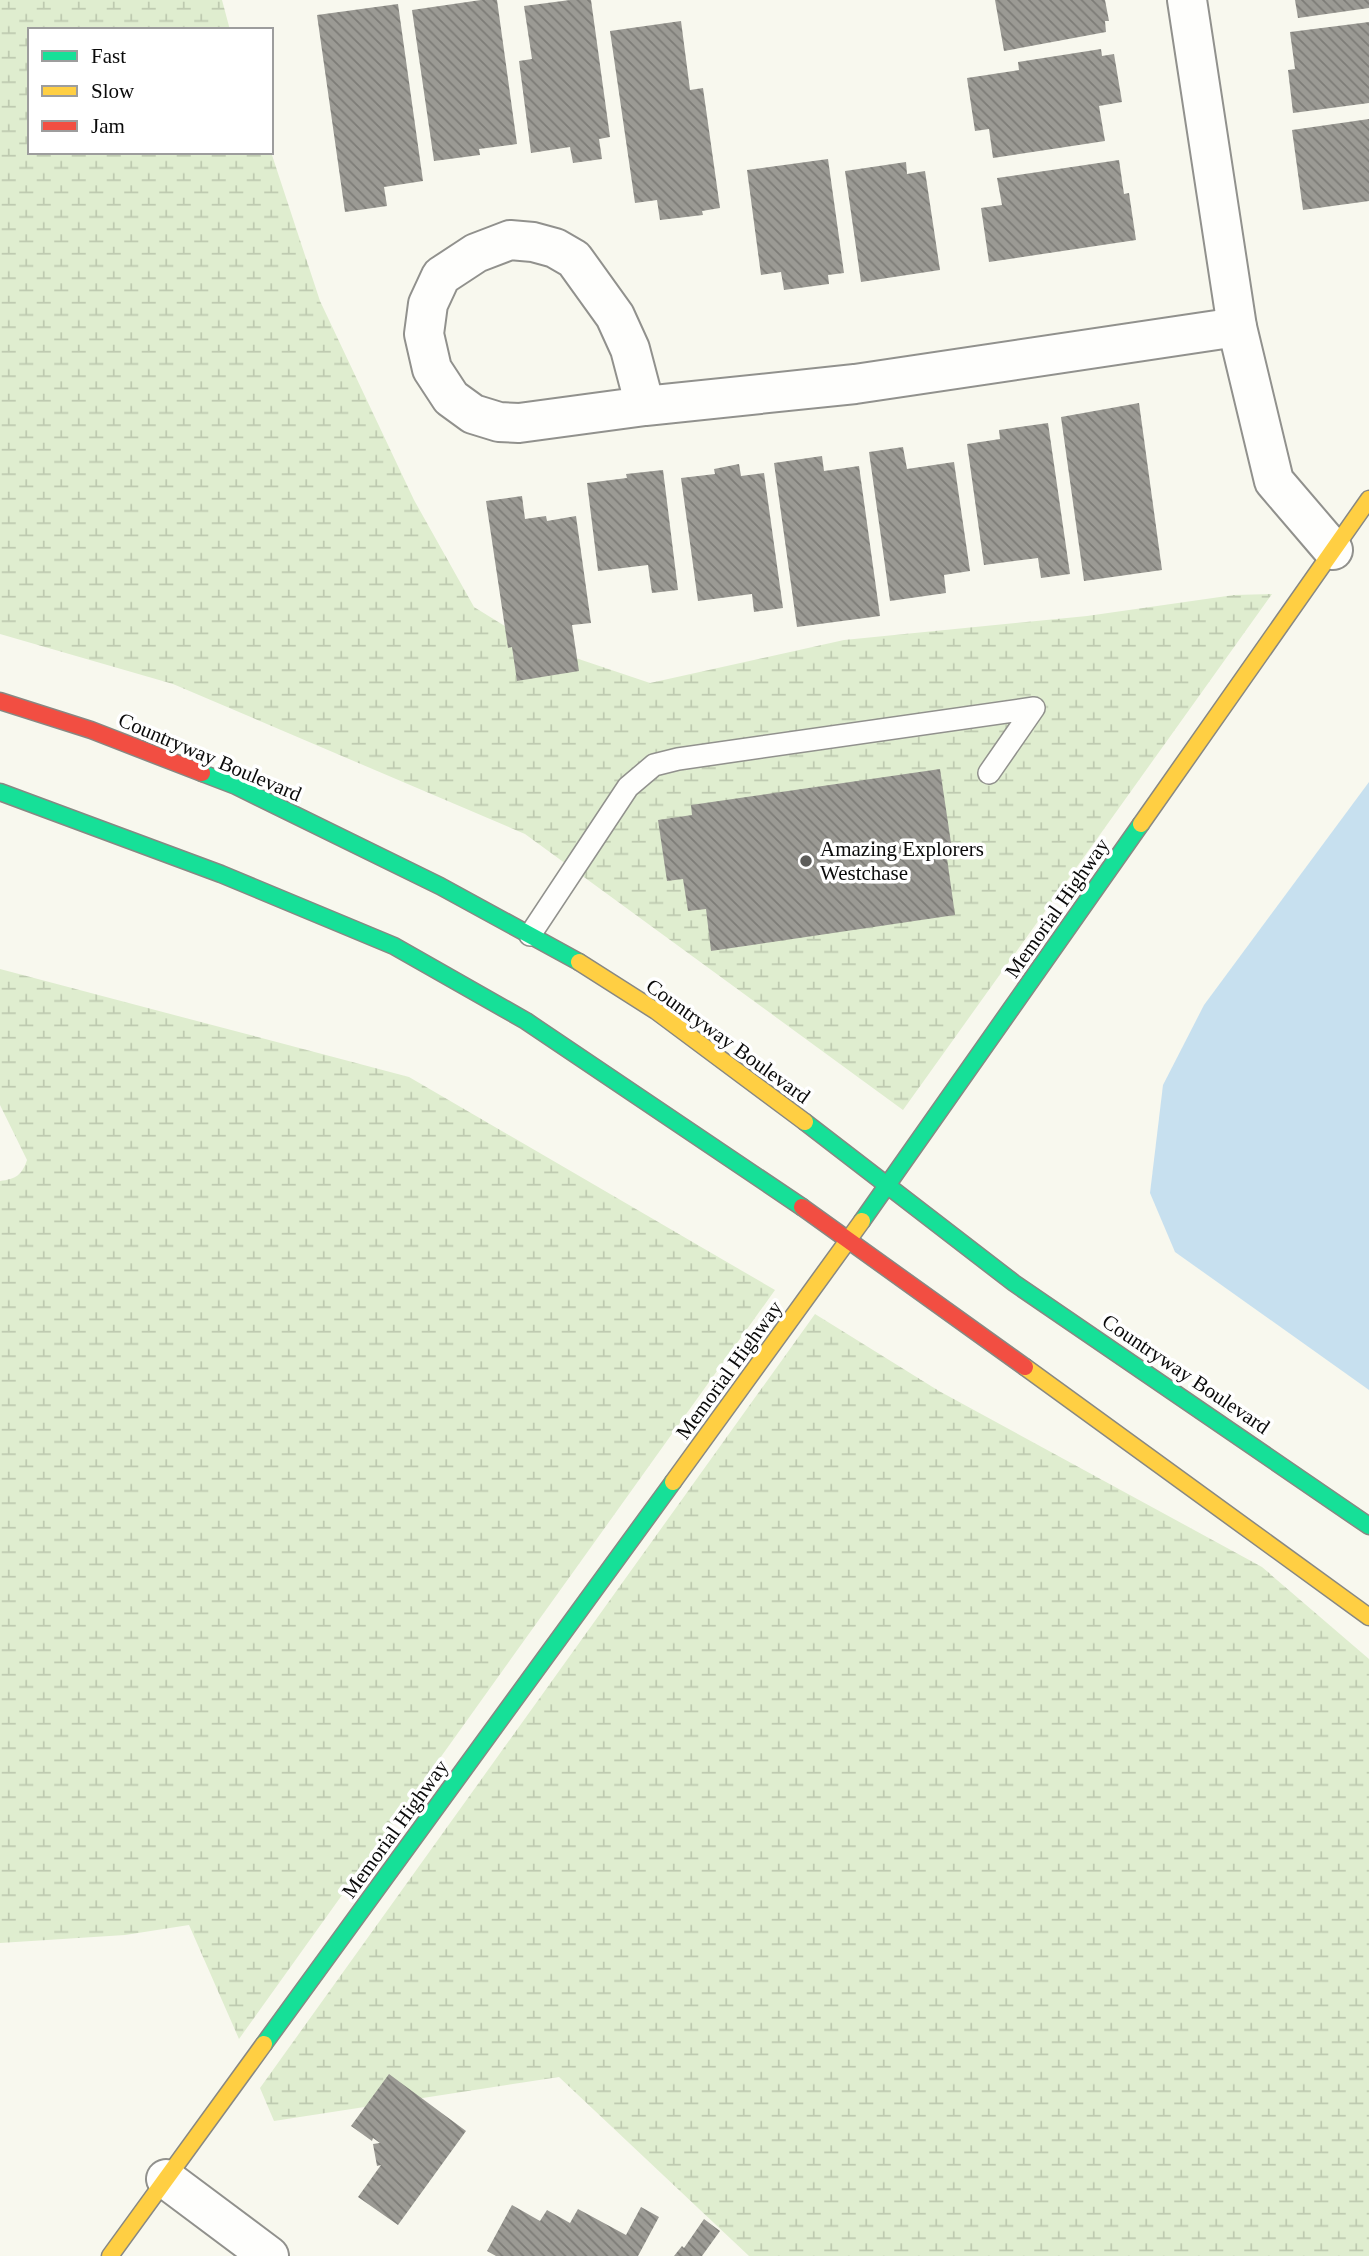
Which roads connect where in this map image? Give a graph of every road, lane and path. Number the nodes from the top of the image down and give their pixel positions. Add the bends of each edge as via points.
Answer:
1 (1187, 0) edge
2 (1237, 327) junction
3 (645, 406) junction
4 (1369, 499) edge
5 (1333, 550) junction
6 (0, 701) edge
7 (989, 773) dead end
8 (0, 792) edge
9 (530, 934) junction
10 (888, 1184) junction
11 (850, 1239) junction
12 (1369, 1526) edge
13 (1369, 1617) edge
14 (166, 2179) junction
15 (110, 2256) edge
16 (269, 2256) edge

1 - 2 street
2 - 3 street via 855,384
2 - 5 street via 1274,481
3 - 3 street via 519,423 473,414 451,398 432,369 424,334 428,304 441,276 476,253 510,240 555,248 574,259 615,316 630,349
4 - 5 street, Memorial Highway
5 - 10 street, Memorial Highway
6 - 9 street, Countryway Boulevard via 91,730 236,786
7 - 9 lane via 1034,708 654,765 628,787
8 - 11 street via 221,874 394,946 526,1021
9 - 10 street, Countryway Boulevard via 656,1012
10 - 11 street, Memorial Highway
10 - 12 street, Countryway Boulevard via 1014,1283
11 - 13 street
11 - 14 street, Memorial Highway
14 - 15 street, Memorial Highway
14 - 16 street

